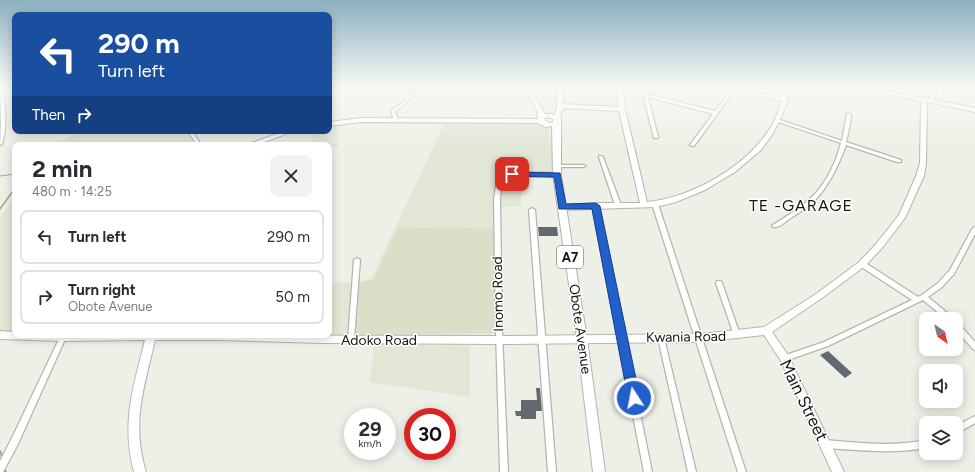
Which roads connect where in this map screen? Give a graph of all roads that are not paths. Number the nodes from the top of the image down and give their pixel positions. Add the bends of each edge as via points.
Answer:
1 (3, 108) edge
2 (397, 108) edge
3 (539, 108) edge
4 (539, 108) edge
5 (559, 108) edge
6 (602, 108) edge
7 (648, 108) edge
8 (696, 108) edge
9 (719, 108) edge
10 (782, 108) edge
11 (926, 108) edge
12 (964, 108) edge
13 (622, 109) joint
14 (975, 110) edge
15 (716, 113) junction
16 (849, 115) dead end
17 (543, 118) junction
18 (396, 120) junction
19 (778, 121) junction
20 (555, 122) junction
21 (332, 124) edge
22 (282, 134) edge
23 (656, 137) dead end
24 (258, 142) edge
25 (843, 142) junction
26 (0, 144) edge
27 (692, 145) dead end
28 (601, 157) dead end
29 (899, 161) dead end
30 (584, 166) dead end
31 (557, 170) junction
32 (655, 204) junction
33 (618, 205) junction
34 (644, 205) junction
35 (596, 206) junction
36 (562, 207) junction
37 (532, 210) dead end
38 (775, 226) dead end
39 (975, 229) edge
40 (357, 260) dead end
41 (862, 264) junction
42 (719, 283) dead end
43 (920, 298) junction
44 (940, 312) edge
45 (766, 331) junction
46 (963, 333) edge
47 (0, 335) edge
48 (12, 335) edge
49 (737, 335) junction
50 (62, 338) edge
51 (151, 338) edge
52 (313, 338) edge
53 (622, 338) junction
54 (661, 338) junction
55 (700, 338) junction
56 (582, 339) junction
57 (352, 340) junction
58 (499, 340) junction
59 (542, 340) junction
60 (975, 347) edge
61 (785, 358) junction
62 (975, 419) edge
63 (963, 426) edge
64 (825, 444) junction
65 (919, 446) edge
66 (0, 469) edge
67 (140, 472) edge
68 (504, 472) edge
69 (552, 472) edge
70 (599, 472) edge
71 (648, 472) edge
72 (692, 472) edge
73 (742, 472) edge
74 (838, 472) edge

1 - 26 street via 4,122
2 - 18 street via 392,111
3 - 17 main road
4 - 17 main road
5 - 20 street
6 - 13 street
7 - 23 street
8 - 15 street
9 - 15 street
10 - 19 street
11 - 41 street via 920,176 902,216
12 - 14 street
13 - 34 street
15 - 27 street
16 - 25 street via 849,127
17 - 18 street
17 - 20 main road
18 - 21 street
19 - 25 street
19 - 32 street via 757,152 730,174 686,196
20 - 31 main road, Obote Avenue / A7
22 - 24 street
25 - 29 street
25 - 38 street via 836,162 816,196
28 - 33 street
30 - 31 street
31 - 36 main road, Obote Avenue / A7
31 - 58 street, Inomo Road via 500,174 497,199
32 - 34 street
32 - 55 street
33 - 34 street
33 - 35 street
35 - 36 street
35 - 53 street
36 - 56 main road, Obote Avenue / A7
37 - 59 street
39 - 43 street via 952,272 940,285
40 - 57 street
41 - 43 street
41 - 45 street
42 - 49 street
43 - 44 street
43 - 61 street via 826,344
45 - 49 street, Kwania Road
45 - 61 street, Main Street
46 - 60 street
47 - 48 street, Adoko Road
49 - 55 street, Kwania Road
50 - 66 street
51 - 67 street via 133,417 134,449
52 - 57 street, Adoko Road
53 - 54 street, Kwania Road
53 - 56 street, Kwania Road
53 - 71 street
54 - 55 street, Kwania Road
54 - 72 street
55 - 73 street
56 - 59 street, Adoko Road
56 - 70 main road, Obote Avenue / A7
57 - 58 street, Adoko Road
58 - 59 street, Adoko Road
58 - 68 street, Inomo Road
59 - 69 street
61 - 64 street, Main Street
62 - 63 street
64 - 65 street via 890,448
64 - 74 street, Main Street

